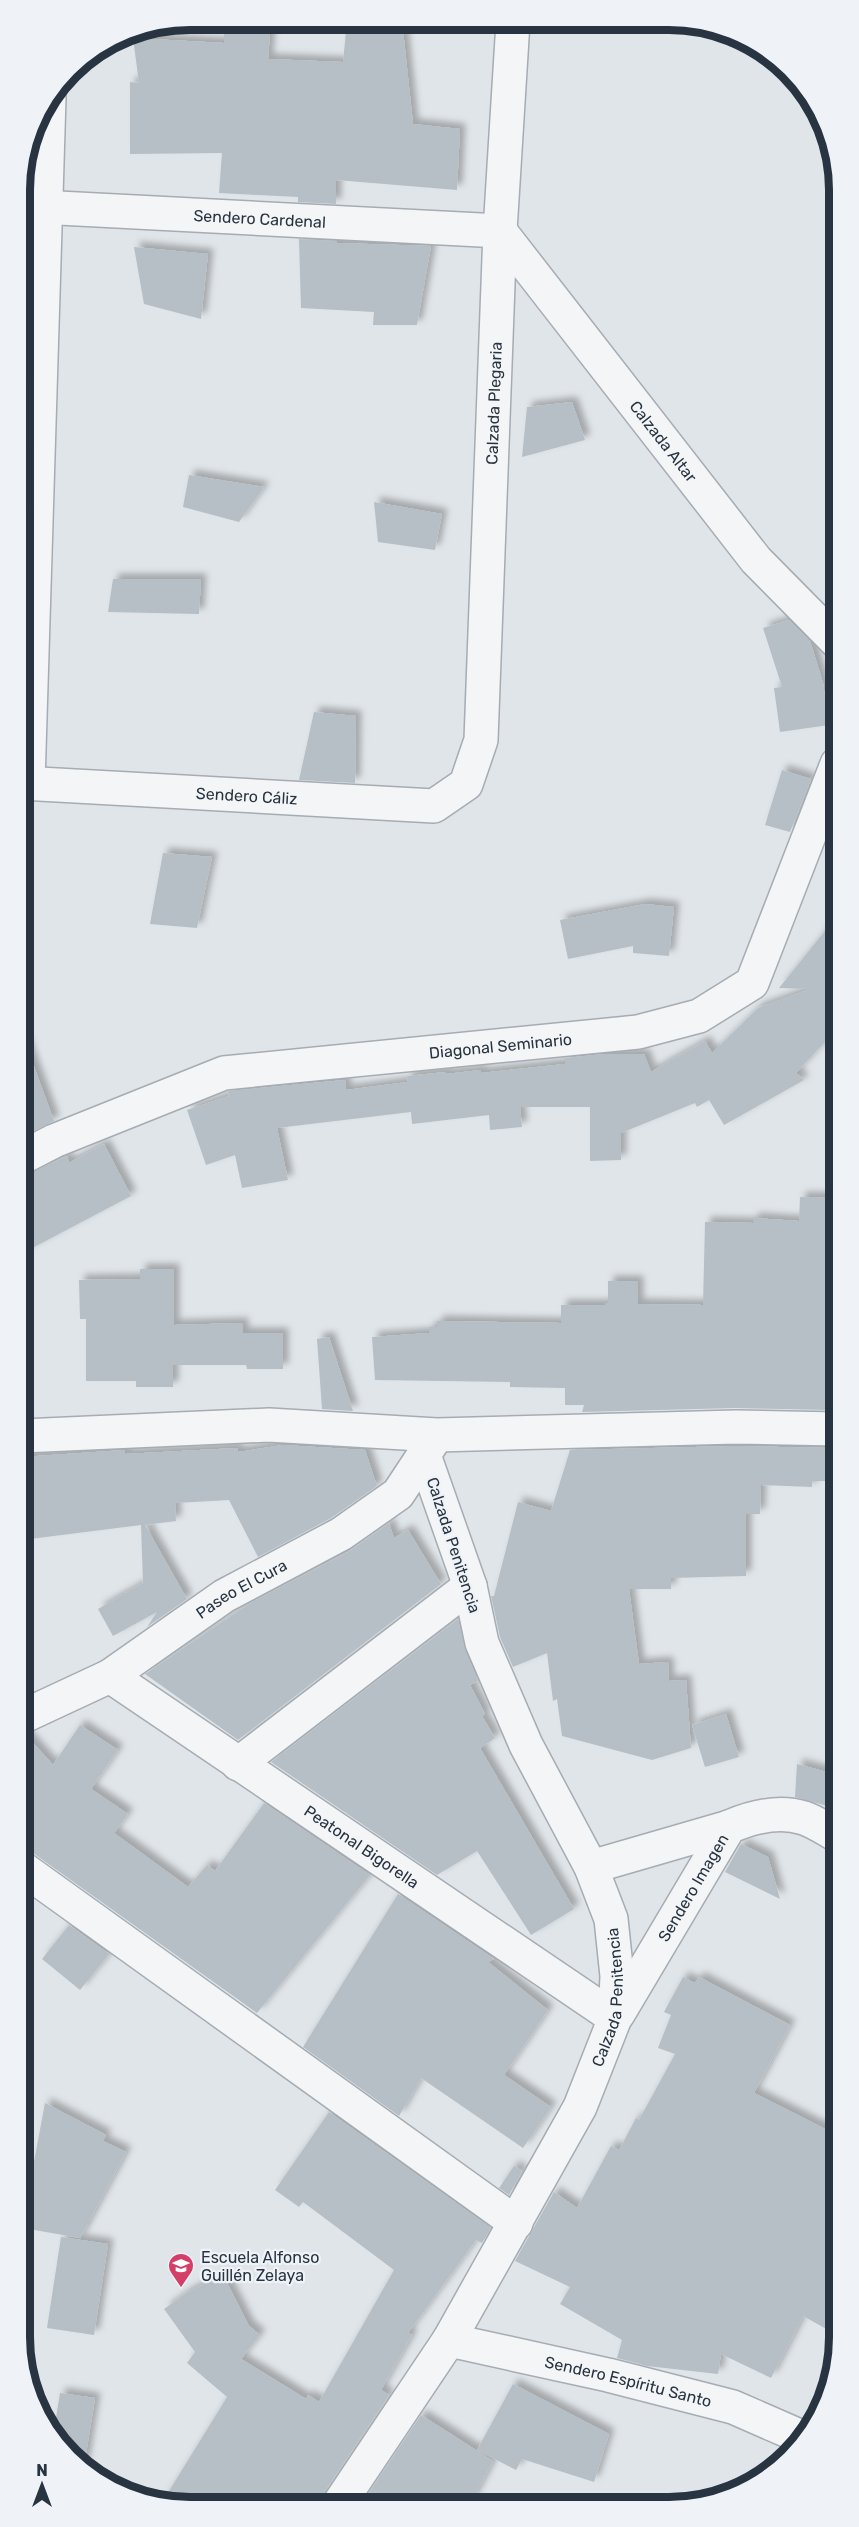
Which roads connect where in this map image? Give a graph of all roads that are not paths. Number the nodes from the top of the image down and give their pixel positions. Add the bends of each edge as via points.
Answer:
1 (513, 30) edge
2 (46, 122) edge
3 (33, 206) edge
4 (500, 231) junction
5 (30, 398) edge
6 (829, 634) edge
7 (30, 783) edge
8 (465, 784) joint
9 (829, 785) edge
10 (30, 1153) edge
11 (829, 1429) edge
12 (30, 1436) edge
13 (431, 1445) junction
14 (470, 1586) junction
15 (110, 1676) junction
16 (30, 1713) edge
17 (238, 1764) junction
18 (729, 1827) junction
19 (829, 1831) edge
20 (591, 1867) junction
21 (30, 1874) edge
22 (615, 2018) junction
23 (516, 2223) junction
24 (449, 2340) junction
25 (796, 2434) edge
26 (344, 2497) edge

1 - 4 street, Calzada Plegaria
2 - 3 street
3 - 4 street, Sendero Cardenal
3 - 5 street
4 - 6 street, Calzada Altar via 756,560
4 - 8 street, Calzada Plegaria via 480,740
7 - 8 street, Sendero Cáliz via 434,806
9 - 10 street, Diagonal Seminario via 752,984 699,1016 638,1032 224,1073
11 - 13 street via 736,1427
12 - 13 street via 269,1425
13 - 14 street, Calzada Penitencia
13 - 15 street, Paseo El Cura via 398,1494 351,1528 224,1596
14 - 17 street
14 - 20 street, Calzada Penitencia via 482,1643 526,1745
15 - 16 street, Paseo El Cura
15 - 17 street, Peatonal Bigorella
17 - 22 street, Peatonal Bigorella
18 - 19 street, Sendero Imagen via 752,1817 778,1815 804,1818
18 - 20 street
18 - 22 street, Sendero Imagen
20 - 22 street, Calzada Penitencia via 611,1919 617,1976
21 - 23 street
22 - 23 street, Calzada Penitencia via 580,2107
23 - 24 street, Calzada Penitencia
24 - 25 street, Sendero Espíritu Santo via 733,2407
24 - 26 street, Calzada Penitencia

